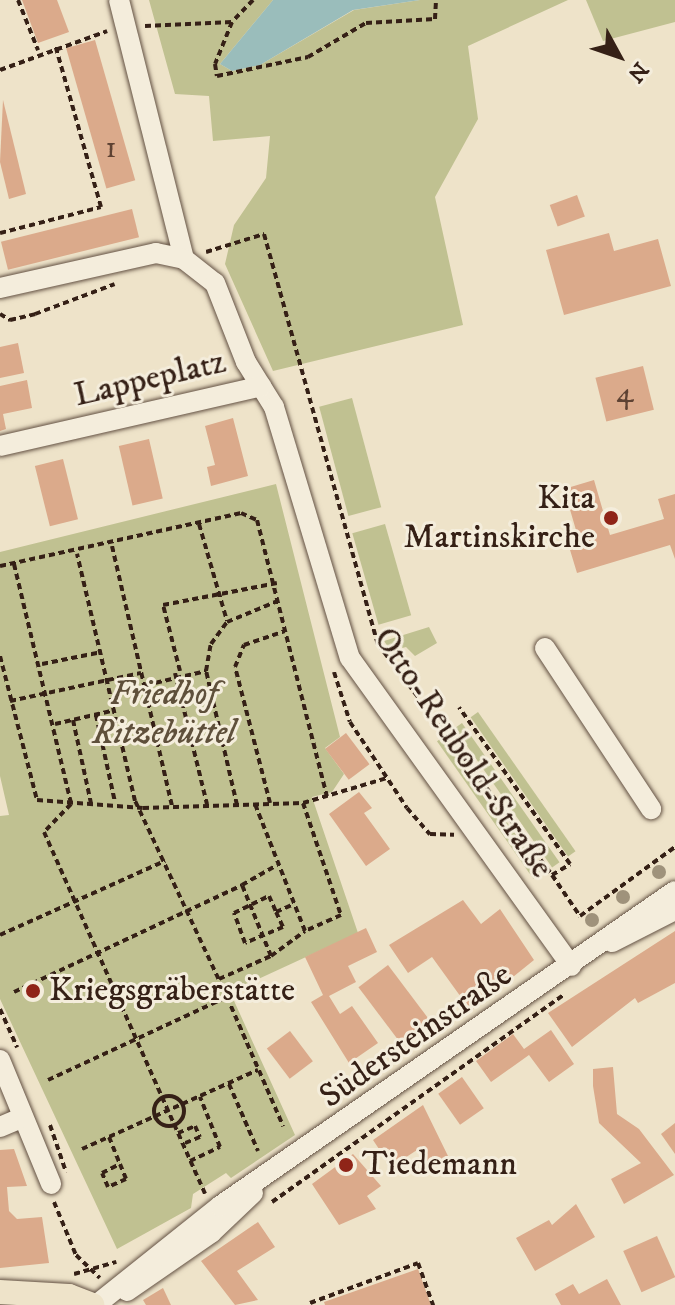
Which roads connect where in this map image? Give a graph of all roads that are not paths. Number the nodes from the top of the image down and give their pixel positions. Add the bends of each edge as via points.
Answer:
1 (117, 23) edge
2 (184, 259) junction
3 (0, 288) edge
4 (261, 386) junction
5 (0, 446) edge
6 (655, 806) joint
7 (675, 891) edge
8 (675, 910) edge
9 (604, 944) junction
10 (575, 975) junction
11 (0, 1060) edge
12 (21, 1118) junction
13 (0, 1127) edge
14 (51, 1184) road end
15 (0, 1292) edge
16 (96, 1305) edge

1 - 2 street
2 - 3 street via 147,254
2 - 4 street, Lappeplatz via 222,294
4 - 5 street, Lappeplatz
4 - 10 street, Otto-Reubold-Straße via 274,407 350,658
6 - 6 street via 545,648
7 - 9 street, Südersteinstraße
8 - 9 street, Südersteinstraße
9 - 10 street, Südersteinstraße
10 - 16 street, Südersteinstraße via 264,1181 211,1233
11 - 12 street
12 - 13 street
12 - 14 street
15 - 16 main road via 69,1296

